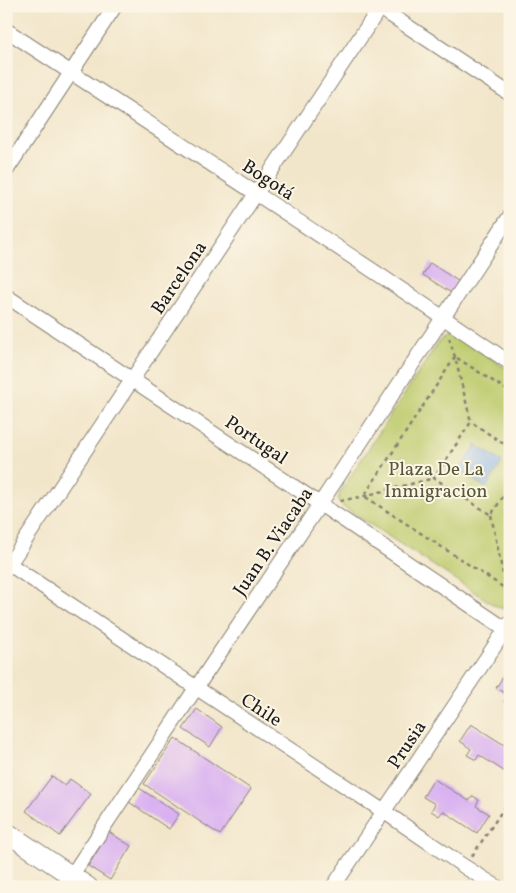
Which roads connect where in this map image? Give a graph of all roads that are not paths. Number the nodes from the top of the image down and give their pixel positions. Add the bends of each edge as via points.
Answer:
1 (116, 6) edge
2 (379, 7) edge
3 (6, 30) edge
4 (71, 73) junction
5 (510, 94) edge
6 (6, 171) edge
7 (256, 193) junction
8 (510, 216) edge
9 (6, 296) edge
10 (444, 324) junction
11 (510, 363) edge
12 (133, 379) junction
13 (320, 504) junction
14 (7, 565) edge
15 (508, 628) edge
16 (196, 688) junction
17 (383, 811) junction
18 (6, 832) edge
19 (68, 881) edge
20 (88, 887) edge
21 (333, 887) edge
22 (497, 887) edge

1 - 4 street
2 - 5 street
2 - 7 street, Barcelona
3 - 4 street, Bogotá
4 - 6 street
4 - 7 street, Bogotá
7 - 10 street, Bogotá
7 - 12 street, Barcelona
8 - 10 street, Juan B. Viacaba
9 - 12 street, Portugal
10 - 11 street, Bogotá
10 - 13 street, Juan B. Viacaba
12 - 13 street, Portugal
12 - 14 street, Barcelona
13 - 15 street, Portugal
13 - 16 street, Juan B. Viacaba
14 - 16 street, Chile
15 - 17 street, Prusia
16 - 17 street, Chile
16 - 19 street, Juan B. Viacaba
17 - 21 street, Prusia
17 - 22 street, Chile
18 - 19 street
19 - 20 street

